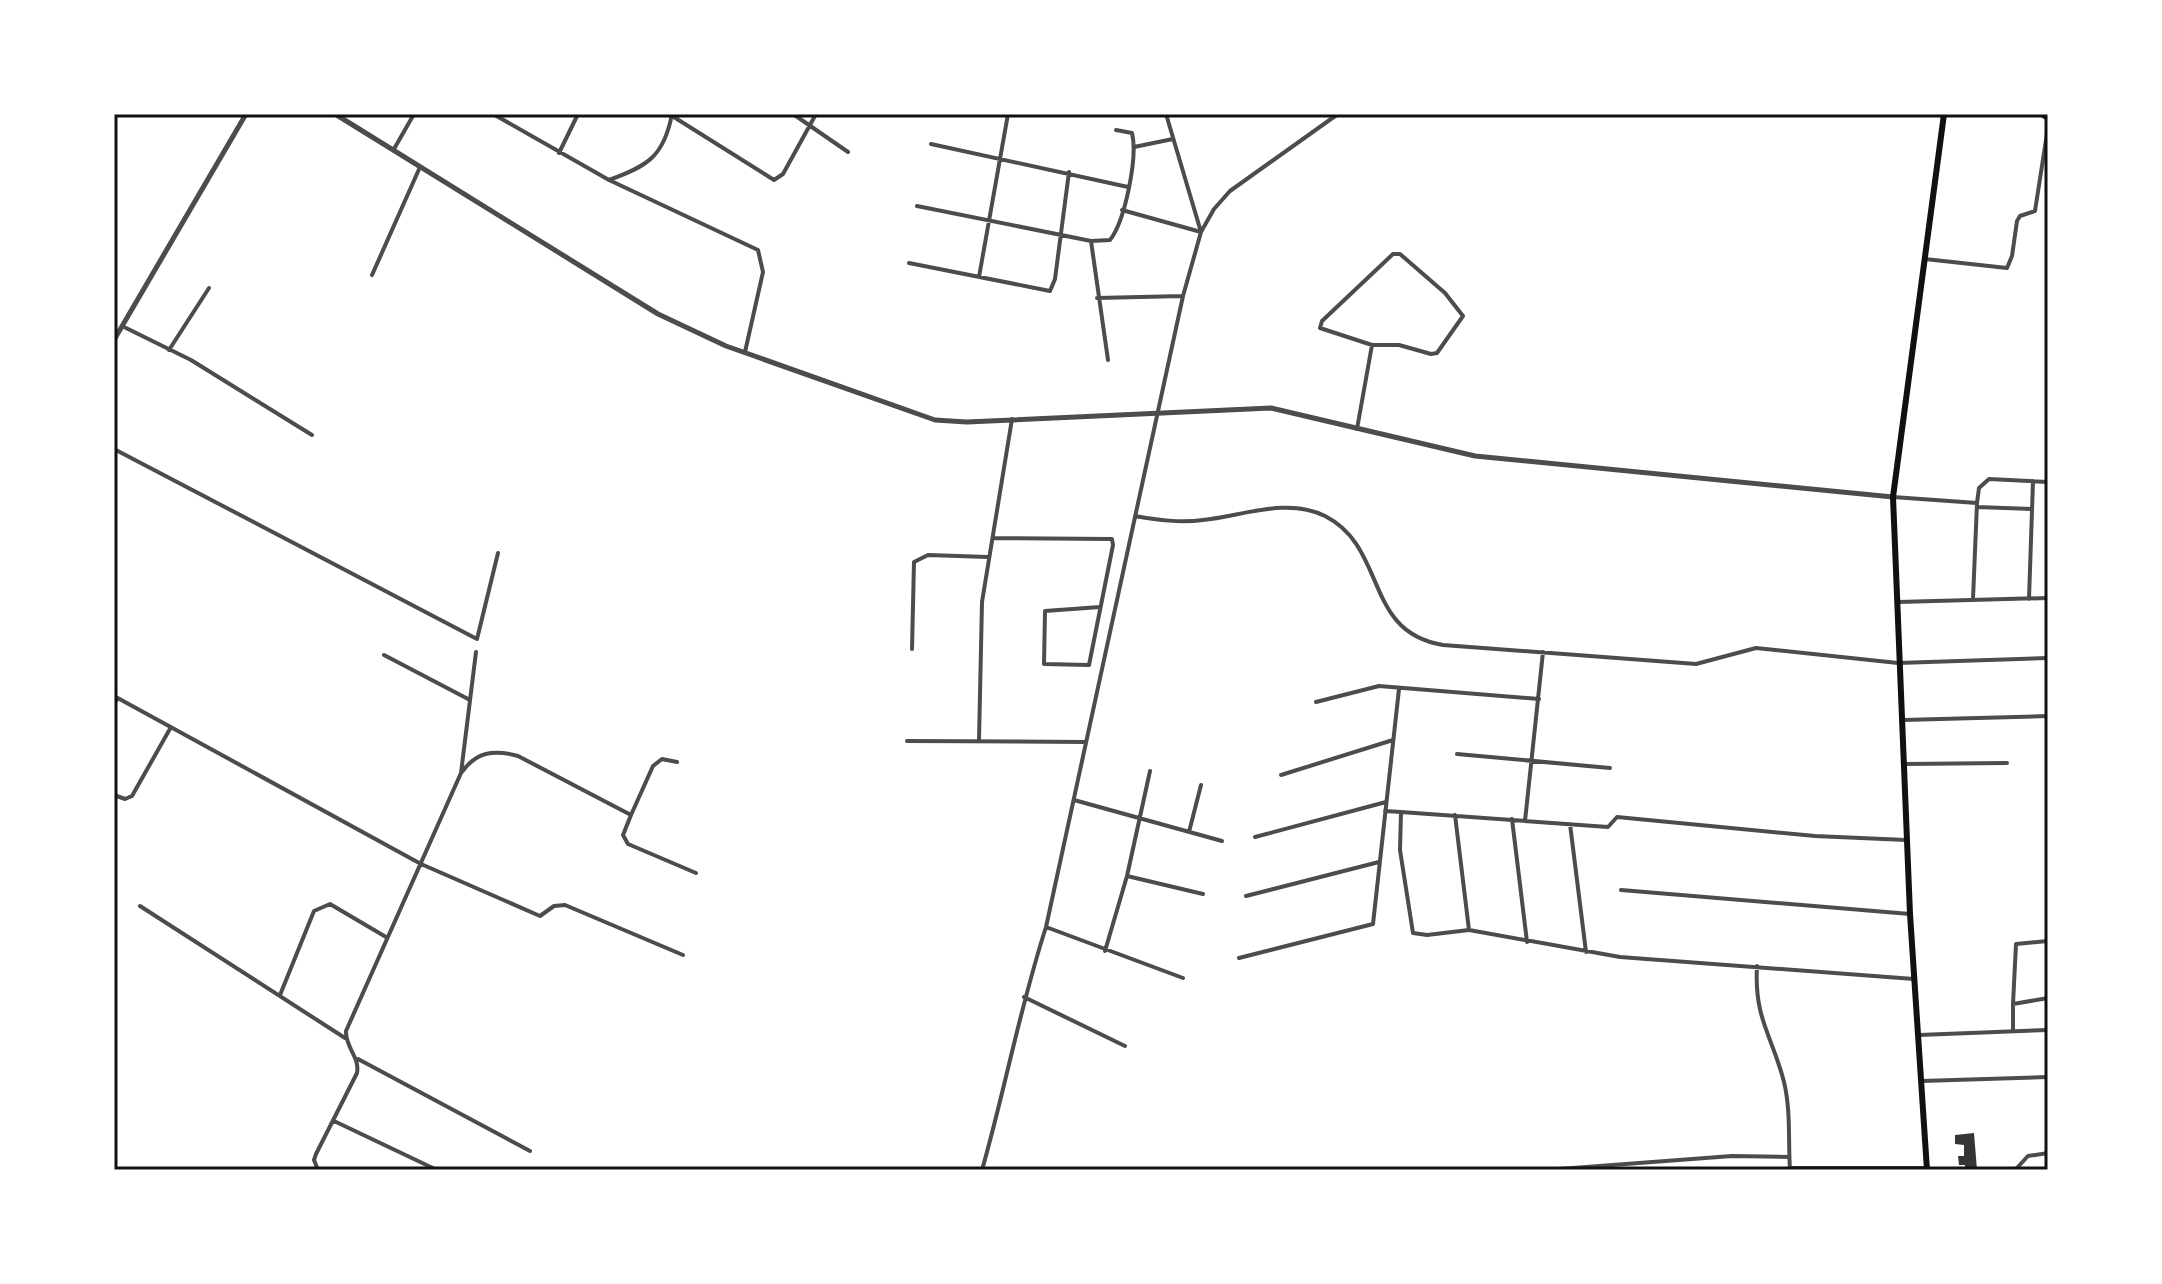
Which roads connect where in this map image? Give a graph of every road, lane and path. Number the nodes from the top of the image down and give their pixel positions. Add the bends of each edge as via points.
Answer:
1 (246, 114) edge
2 (335, 114) edge
3 (414, 114) edge
4 (493, 114) edge
5 (578, 114) edge
6 (793, 114) edge
7 (816, 114) edge
8 (1008, 114) edge
9 (1166, 114) edge
10 (1338, 114) edge
11 (1944, 114) edge
12 (2042, 114) edge
13 (671, 115) edge
14 (2048, 118) edge
15 (809, 125) junction
16 (2048, 127) edge
17 (1116, 130) dead end
18 (1173, 139) junction
19 (931, 144) dead end
20 (1134, 147) junction
21 (394, 149) junction
22 (848, 152) dead end
23 (559, 153) junction
24 (1001, 159) junction
25 (420, 167) junction
26 (1069, 172) junction
27 (609, 180) junction
28 (1128, 187) junction
29 (917, 206) dead end
30 (1122, 210) junction
31 (990, 220) junction
32 (1201, 232) junction
33 (1060, 235) junction
34 (1091, 241) junction
35 (1925, 259) junction
36 (909, 263) dead end
37 (372, 275) dead end
38 (979, 278) junction
39 (209, 288) dead end
40 (1183, 296) junction
41 (1097, 298) junction
42 (122, 326) junction
43 (114, 340) edge
44 (1372, 345) junction
45 (169, 350) junction
46 (745, 352) junction
47 (1108, 360) dead end
48 (1158, 413) junction
49 (1012, 419) junction
50 (1357, 429) junction
51 (312, 435) dead end
52 (114, 449) edge
53 (2033, 481) junction
54 (2048, 482) edge
55 (1893, 497) junction
56 (1977, 505) junction
57 (2032, 509) junction
58 (1135, 516) junction
59 (993, 538) junction
60 (498, 553) dead end
61 (988, 557) junction
62 (2048, 598) edge
63 (1973, 599) junction
64 (2029, 599) junction
65 (1896, 602) junction
66 (1100, 607) junction
67 (912, 649) dead end
68 (476, 652) dead end
69 (1543, 652) junction
70 (384, 655) dead end
71 (2048, 658) edge
72 (1898, 663) junction
73 (1399, 689) junction
74 (116, 697) edge
75 (1539, 699) junction
76 (470, 700) junction
77 (1316, 702) dead end
78 (114, 705) edge
79 (2048, 716) edge
80 (1901, 720) junction
81 (171, 727) junction
82 (1393, 739) junction
83 (979, 740) junction
84 (907, 741) dead end
85 (1086, 742) junction
86 (1457, 754) dead end
87 (1532, 761) junction
88 (677, 762) dead end
89 (2007, 763) dead end
90 (1903, 764) junction
91 (1610, 768) dead end
92 (1150, 771) dead end
93 (461, 773) junction
94 (1281, 775) dead end
95 (1201, 785) dead end
96 (114, 795) edge
97 (1074, 800) junction
98 (1386, 802) junction
99 (1385, 811) junction
100 (1401, 812) junction
101 (631, 815) junction
102 (1455, 815) junction
103 (1138, 818) junction
104 (1512, 819) junction
105 (1525, 821) junction
106 (1570, 824) junction
107 (1189, 832) junction
108 (1255, 837) dead end
109 (1907, 840) junction
110 (1222, 841) dead end
111 (1380, 862) junction
112 (421, 864) junction
113 (696, 873) dead end
114 (1127, 876) junction
115 (1621, 890) dead end
116 (1203, 894) dead end
117 (1246, 896) dead end
118 (140, 906) dead end
119 (1910, 914) junction
120 (1046, 927) junction
121 (1469, 930) junction
122 (386, 937) junction
123 (2048, 941) edge
124 (1527, 942) junction
125 (1105, 951) junction
126 (1586, 952) junction
127 (683, 955) dead end
128 (1239, 958) dead end
129 (1757, 966) junction
130 (1183, 978) dead end
131 (1914, 979) junction
132 (279, 996) junction
133 (1024, 997) junction
134 (2048, 998) edge
135 (2013, 1004) junction
136 (2048, 1030) edge
137 (2013, 1031) junction
138 (1919, 1035) junction
139 (345, 1038) junction
140 (1125, 1046) dead end
141 (356, 1058) junction
142 (2048, 1077) edge
143 (1922, 1081) junction
144 (334, 1121) junction
145 (530, 1151) dead end
146 (2048, 1153) edge
147 (1789, 1157) junction
148 (1790, 1169) edge
149 (1927, 1169) edge
150 (318, 1170) edge
151 (437, 1170) edge
152 (982, 1170) edge
153 (1546, 1170) edge
154 (2015, 1170) edge

1 - 42 street
2 - 21 street
3 - 21 street
4 - 23 street
5 - 23 street
6 - 15 street
7 - 15 street
8 - 24 street
9 - 18 street
10 - 32 street via 1230,191
11 - 35 main road
12 - 14 main road
13 - 15 street via 774,180 783,174
13 - 27 street via 664,145 653,159
15 - 22 street
16 - 35 street via 2035,211 2017,221 2007,268
17 - 20 street via 1132,133
18 - 20 street
18 - 32 street
19 - 24 street
20 - 28 street
21 - 25 street
23 - 27 street
24 - 26 street
24 - 31 street
25 - 37 street
25 - 46 street via 658,314
26 - 28 street
26 - 33 street
27 - 46 street via 758,250 763,272
28 - 30 street
29 - 31 street
30 - 32 street
30 - 34 street via 1110,240
31 - 33 street
31 - 38 street
32 - 40 street
33 - 34 street
33 - 38 street via 1050,291
34 - 41 street
35 - 55 main road
36 - 38 street
39 - 45 street
40 - 41 street
40 - 48 street
41 - 47 street
42 - 43 street
42 - 45 street
44 - 44 street via 1437,353 1463,316 1445,293 1400,254 1393,254 1320,325
44 - 50 street
45 - 51 street
46 - 49 street via 935,420
48 - 49 street
48 - 50 street via 1271,408
48 - 58 street
49 - 59 street
50 - 55 street via 1475,456
52 - 60 street via 477,639
53 - 54 street
53 - 56 street via 1989,479 1979,488
53 - 57 street
55 - 56 street
55 - 65 main road
56 - 57 street
56 - 63 street
57 - 64 street
58 - 69 street via 1199,521 1276,508 1322,514 1360,545 1383,604 1419,639
58 - 85 street
59 - 61 street
59 - 66 street via 1112,539
61 - 67 street via 928,555 914,562
61 - 83 street
62 - 64 street
63 - 64 street
63 - 65 street
65 - 72 main road
66 - 66 street via 1089,665 1044,664 1045,611
68 - 76 street
69 - 72 street via 1696,664 1745,650 1775,649
69 - 75 street
70 - 76 street
71 - 72 street
72 - 80 main road
73 - 75 street
73 - 77 street via 1379,686
73 - 82 street
74 - 78 street
74 - 81 street
75 - 87 street
76 - 93 street
79 - 80 street
80 - 90 main road
81 - 96 street via 132,796
81 - 112 street
82 - 94 street
82 - 98 street
83 - 84 street
83 - 85 street
85 - 97 street
86 - 87 street
87 - 91 street
87 - 105 street
88 - 101 street via 662,759 653,766
89 - 90 street
90 - 109 main road
92 - 103 street
93 - 101 street via 481,755 504,752
93 - 112 street
95 - 107 street
97 - 103 street
97 - 120 street
98 - 99 street
98 - 108 street
99 - 100 street
99 - 111 street
100 - 102 street
100 - 121 street via 1400,850 1416,935
101 - 113 street via 623,835 628,844
102 - 104 street
102 - 121 street
103 - 107 street
103 - 114 street
104 - 105 street
104 - 124 street
105 - 106 street
106 - 109 street via 1608,827 1617,817
106 - 126 street
107 - 110 street
109 - 119 main road
111 - 117 street
111 - 128 street via 1373,924
112 - 122 street
112 - 127 street via 540,916 565,905
114 - 116 street
114 - 125 street
115 - 119 street
118 - 132 street
119 - 131 main road
120 - 125 street
120 - 133 street
121 - 124 street
122 - 132 street via 330,904 320,905
122 - 139 street
123 - 135 street via 2016,944
124 - 126 street
125 - 130 street
126 - 129 street
129 - 131 street
129 - 147 street via 1756,1003 1783,1077 1789,1111
131 - 138 main road
132 - 139 street
133 - 140 street
133 - 152 street via 1006,1089
134 - 135 street
135 - 137 street
136 - 137 street
137 - 138 street
138 - 143 main road
139 - 141 street
141 - 144 street via 357,1073
141 - 145 street
142 - 143 street
143 - 149 main road
144 - 150 street via 314,1160
144 - 151 street
146 - 154 street via 2028,1156
147 - 148 street
147 - 153 street via 1732,1156
148 - 149 street

